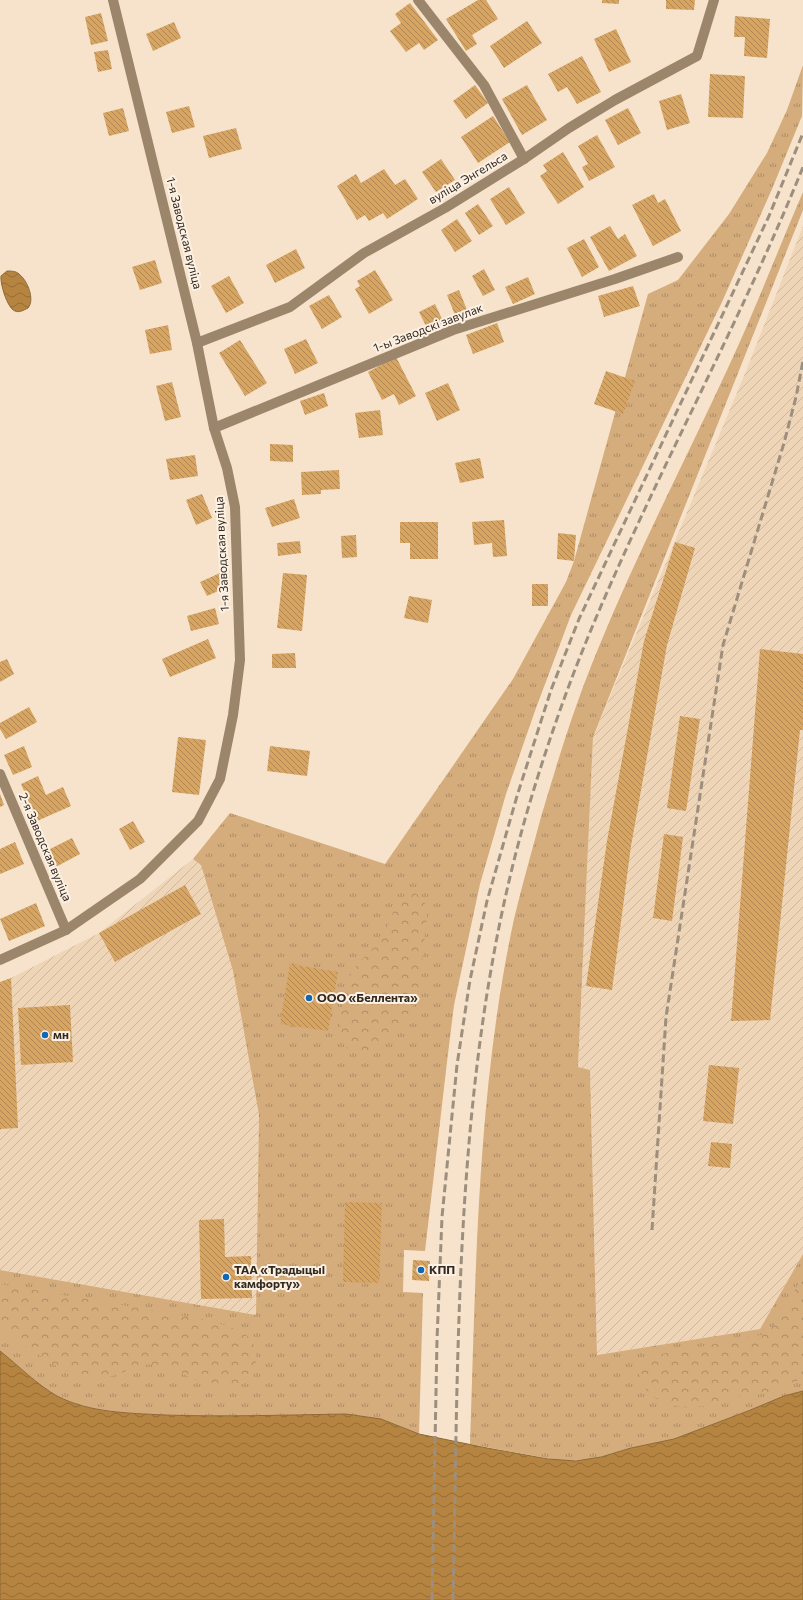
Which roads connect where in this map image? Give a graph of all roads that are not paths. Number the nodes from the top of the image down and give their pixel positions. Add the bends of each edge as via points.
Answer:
1 (113, 0) edge
2 (418, 0) edge
3 (714, 0) edge
4 (524, 160) junction
5 (678, 257) dead end
6 (197, 343) junction
7 (214, 428) junction
8 (0, 774) edge
9 (66, 930) junction
10 (0, 960) edge

1 - 6 street, 1-я Заводская вуліца
2 - 4 street via 484,85
3 - 4 street, вуліца Энгельса via 697,56 615,100
4 - 6 street, вуліца Энгельса via 364,253 290,307
5 - 7 street, 1-ы Заводскі завулак via 453,330
6 - 7 street, 1-я Заводская вуліца
7 - 9 street, 1-я Заводская вуліца via 227,468 235,507 240,660 233,716 220,779 198,821 140,879
8 - 9 street, 2-я Заводская вуліца
9 - 10 street, 1-я Заводская вуліца

